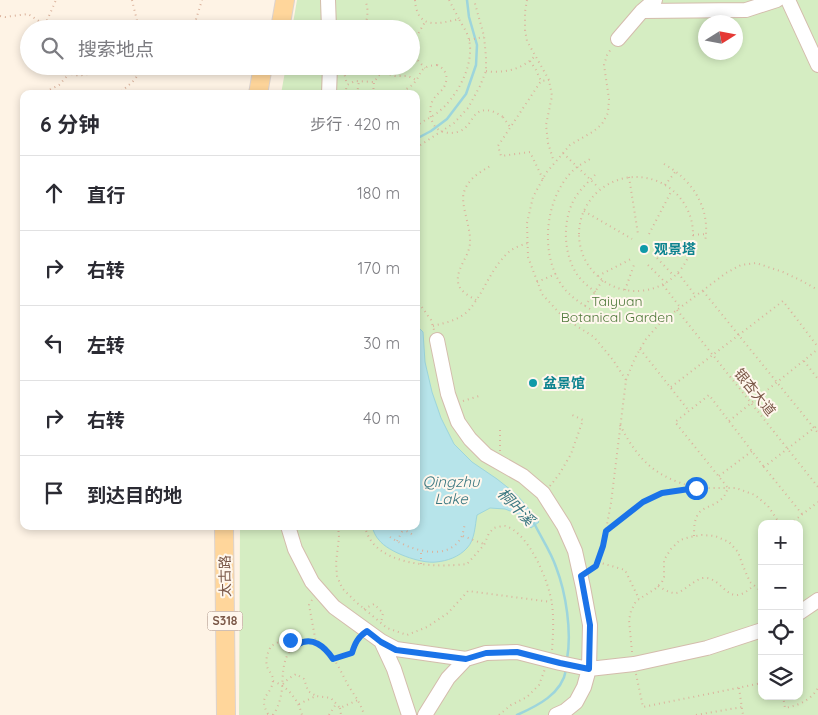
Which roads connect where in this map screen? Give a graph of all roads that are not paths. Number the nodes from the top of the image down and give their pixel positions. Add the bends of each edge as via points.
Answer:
1 (275, 0) edge
2 (286, 0) edge
3 (328, 0) edge
4 (656, 0) edge
5 (777, 0) edge
6 (788, 0) edge
7 (642, 11) junction
8 (272, 20) edge
9 (282, 20) edge
10 (329, 20) edge
11 (812, 38) edge
12 (618, 39) road end
13 (818, 65) edge
14 (261, 75) edge
15 (271, 75) edge
16 (330, 75) edge
17 (259, 90) edge
18 (269, 90) edge
19 (329, 90) edge
20 (437, 340) road end
21 (214, 530) edge
22 (224, 530) edge
23 (289, 530) edge
24 (818, 600) edge
25 (803, 610) edge
26 (758, 631) edge
27 (381, 642) junction
28 (466, 659) junction
29 (583, 667) junction
30 (216, 715) edge
31 (226, 715) edge
32 (409, 715) edge
33 (425, 715) edge
34 (556, 715) edge

1 - 8 main road
2 - 9 main road
3 - 10 lane
4 - 7 lane
5 - 7 lane via 746,10
6 - 11 lane
7 - 12 lane
11 - 13 lane
14 - 17 main road
15 - 18 main road
16 - 19 lane
20 - 29 lane via 448,394 458,422 486,456 523,476 543,493 564,526 581,576 590,625
21 - 30 main road, 太古路 / S318
22 - 31 main road, 太古路 / S318
23 - 27 lane via 312,582 334,608
24 - 25 lane
26 - 29 lane via 707,648 634,664
27 - 28 lane via 396,650
27 - 32 lane via 394,668
28 - 29 lane via 486,653 517,652
28 - 33 lane via 448,678
29 - 34 lane via 584,687 576,702

